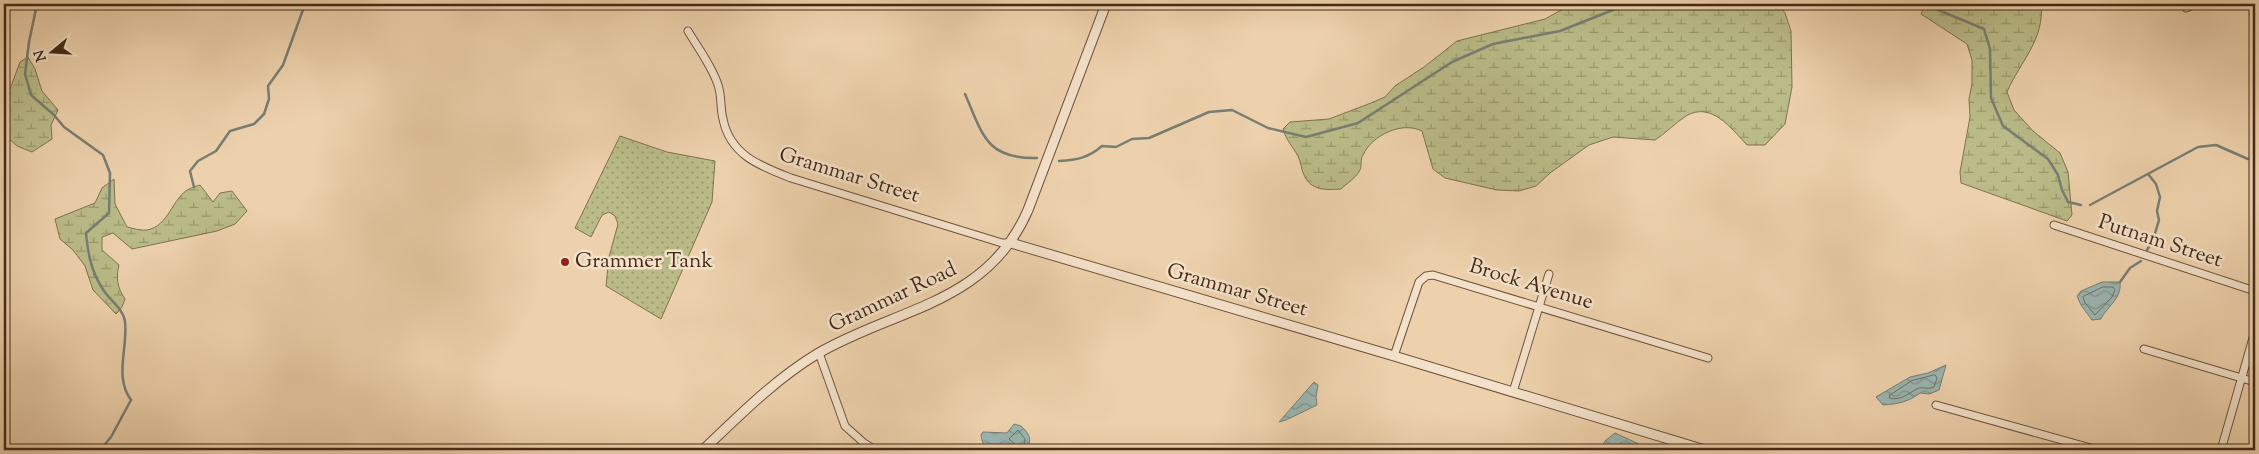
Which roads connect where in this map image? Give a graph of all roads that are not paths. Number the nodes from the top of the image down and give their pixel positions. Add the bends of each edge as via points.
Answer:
1 (1106, 4) edge
2 (2196, 4) edge
3 (2186, 8) dead end
4 (688, 31) dead end
5 (2054, 225) dead end
6 (1011, 243) junction
7 (1549, 274) dead end
8 (2255, 291) edge
9 (1539, 306) junction
10 (2255, 331) edge
11 (2144, 349) dead end
12 (819, 353) junction
13 (1394, 356) junction
14 (1708, 358) dead end
15 (2241, 378) junction
16 (2255, 382) edge
17 (1513, 392) junction
18 (1936, 405) dead end
19 (704, 450) edge
20 (875, 450) edge
21 (1705, 450) edge
22 (2098, 450) edge
23 (2221, 450) edge

1 - 6 street, Grammar Road via 1021,226
2 - 3 street
4 - 6 street, Grammar Street via 718,84 723,122 730,140 739,152 759,166 1002,243
5 - 8 street, Putnam Street
6 - 12 street, Grammar Road via 983,271 955,291
6 - 13 street, Grammar Street
7 - 9 street
9 - 13 street, Brock Avenue via 1438,275 1428,275 1416,288
9 - 14 street, Brock Avenue
9 - 17 street
10 - 15 street
11 - 15 street
12 - 19 street, Grammar Road via 777,382
12 - 20 street via 845,426
13 - 17 street, Grammar Street
15 - 16 street
15 - 23 street
17 - 21 street, Grammar Street
18 - 22 street

